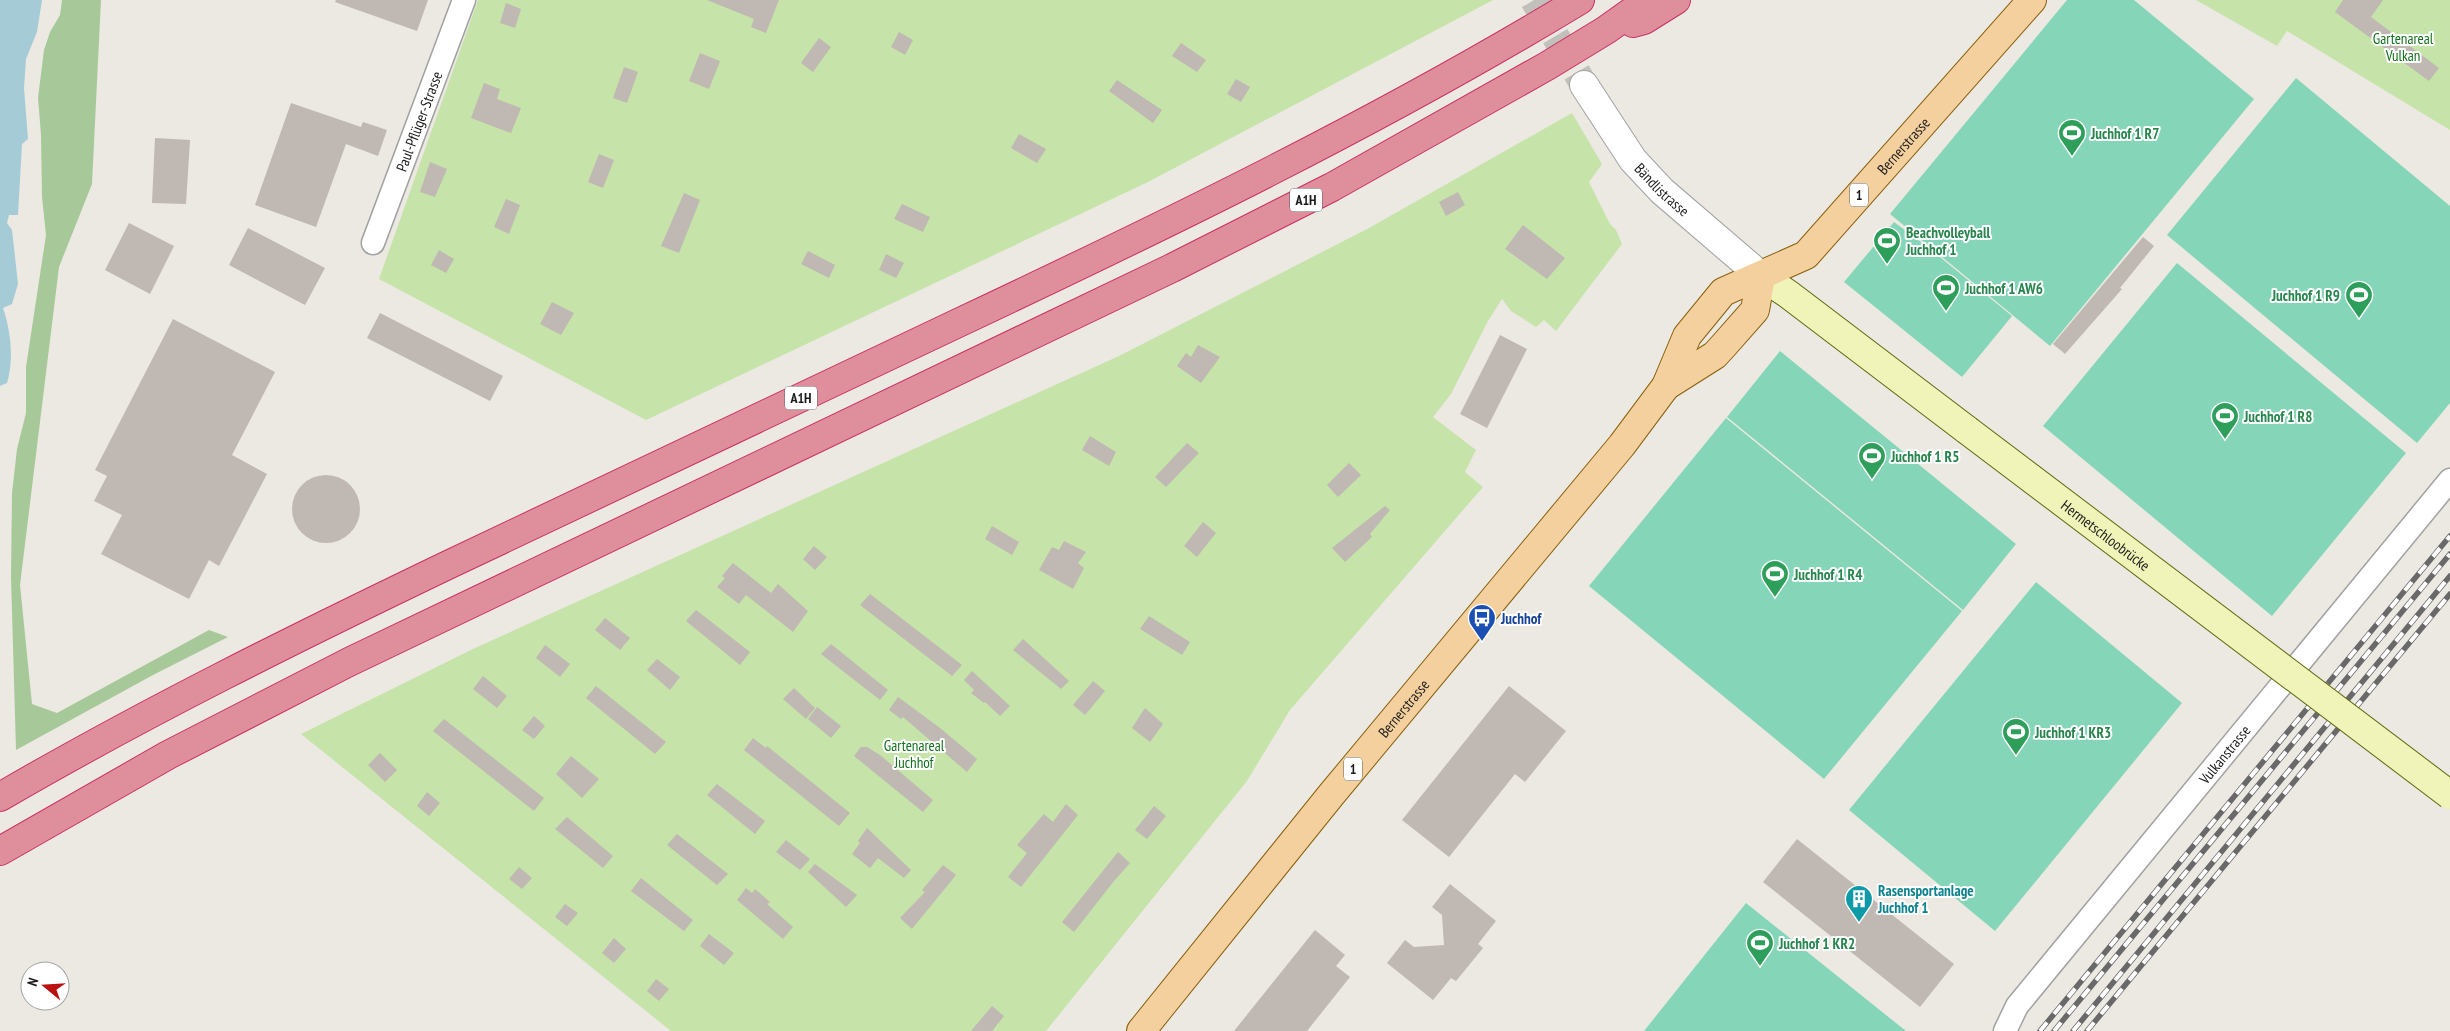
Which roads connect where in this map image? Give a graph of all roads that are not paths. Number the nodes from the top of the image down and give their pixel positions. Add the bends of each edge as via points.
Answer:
1 (464, 0) edge
2 (1580, 0) edge
3 (1648, 0) edge
4 (1676, 0) edge
5 (2032, 0) edge
6 (1606, 30) junction
7 (1584, 85) tunnel mouth
8 (373, 243) dead end
9 (1761, 276) junction
10 (1666, 386) junction
11 (2450, 480) edge
12 (2450, 795) edge
13 (0, 797) edge
14 (0, 851) edge
15 (1141, 1031) edge
16 (2005, 1031) edge

1 - 8 street, Paul-Pflüger-Strasse
2 - 13 highway, A1H via 1316,149 1153,231 339,618 181,696
3 - 6 highway, A1H
4 - 6 highway via 1644,20
5 - 9 main road, Bernerstrasse / 1 via 1806,255
6 - 14 highway, A1H via 1332,187 1172,268 349,662 168,755
7 - 9 street, Bändlistrasse via 1633,160 1662,191
9 - 10 main road, Bernerstrasse / 1 via 1723,292 1714,301 1687,336
9 - 10 main road, Bernerstrasse / 1 via 1755,310 1715,355
9 - 12 main road, Hermetschloobrücke, bridge
10 - 15 main road, Bernerstrasse / 1 via 1622,445 1331,795
11 - 16 street, Vulkanstrasse via 2017,1006

